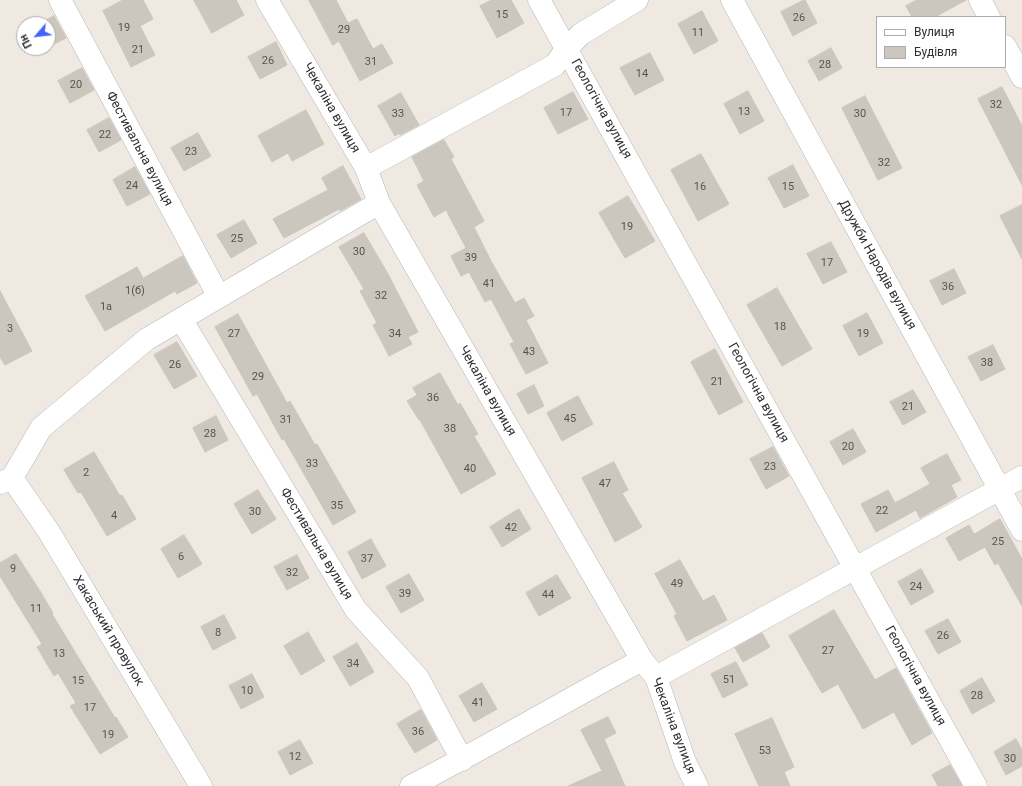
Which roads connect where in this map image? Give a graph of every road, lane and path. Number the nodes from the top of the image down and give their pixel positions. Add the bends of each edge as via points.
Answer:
1 (60, 0) edge
2 (267, 0) edge
3 (539, 0) edge
4 (637, 0) edge
5 (732, 0) edge
6 (980, 0) edge
7 (988, 16) edge
8 (567, 48) junction
9 (1006, 48) edge
10 (1022, 77) edge
11 (366, 168) junction
12 (379, 204) junction
13 (219, 297) junction
14 (181, 319) junction
15 (1022, 477) edge
16 (6, 480) edge
17 (999, 490) junction
18 (1022, 530) edge
19 (854, 568) junction
20 (642, 660) junction
21 (656, 676) junction
22 (462, 760) junction
23 (201, 786) edge
24 (411, 786) edge
25 (697, 786) edge
26 (976, 786) edge

1 - 13 street, Фестивальна вулиця
2 - 11 street, Чекаліна вулиця
3 - 8 street, Геологічна вулиця
4 - 8 street via 581,34
5 - 17 street, Дружби Народів вулиця
6 - 7 street
8 - 11 street via 554,65
8 - 19 street, Геологічна вулиця
9 - 10 street
11 - 12 street, Чекаліна вулиця
12 - 13 street
12 - 20 street, Чекаліна вулиця
13 - 14 street
14 - 16 street via 147,339 41,428
14 - 22 street, Фестивальна вулиця via 356,610 418,678
15 - 17 street
16 - 23 street, Хакаський провулок via 49,532
17 - 18 street, Дружби Народів вулиця
17 - 19 street
19 - 21 street
19 - 26 street, Геологічна вулиця
20 - 21 street, Чекаліна вулиця
20 - 22 street
21 - 25 street, Чекаліна вулиця via 685,762
22 - 24 street

